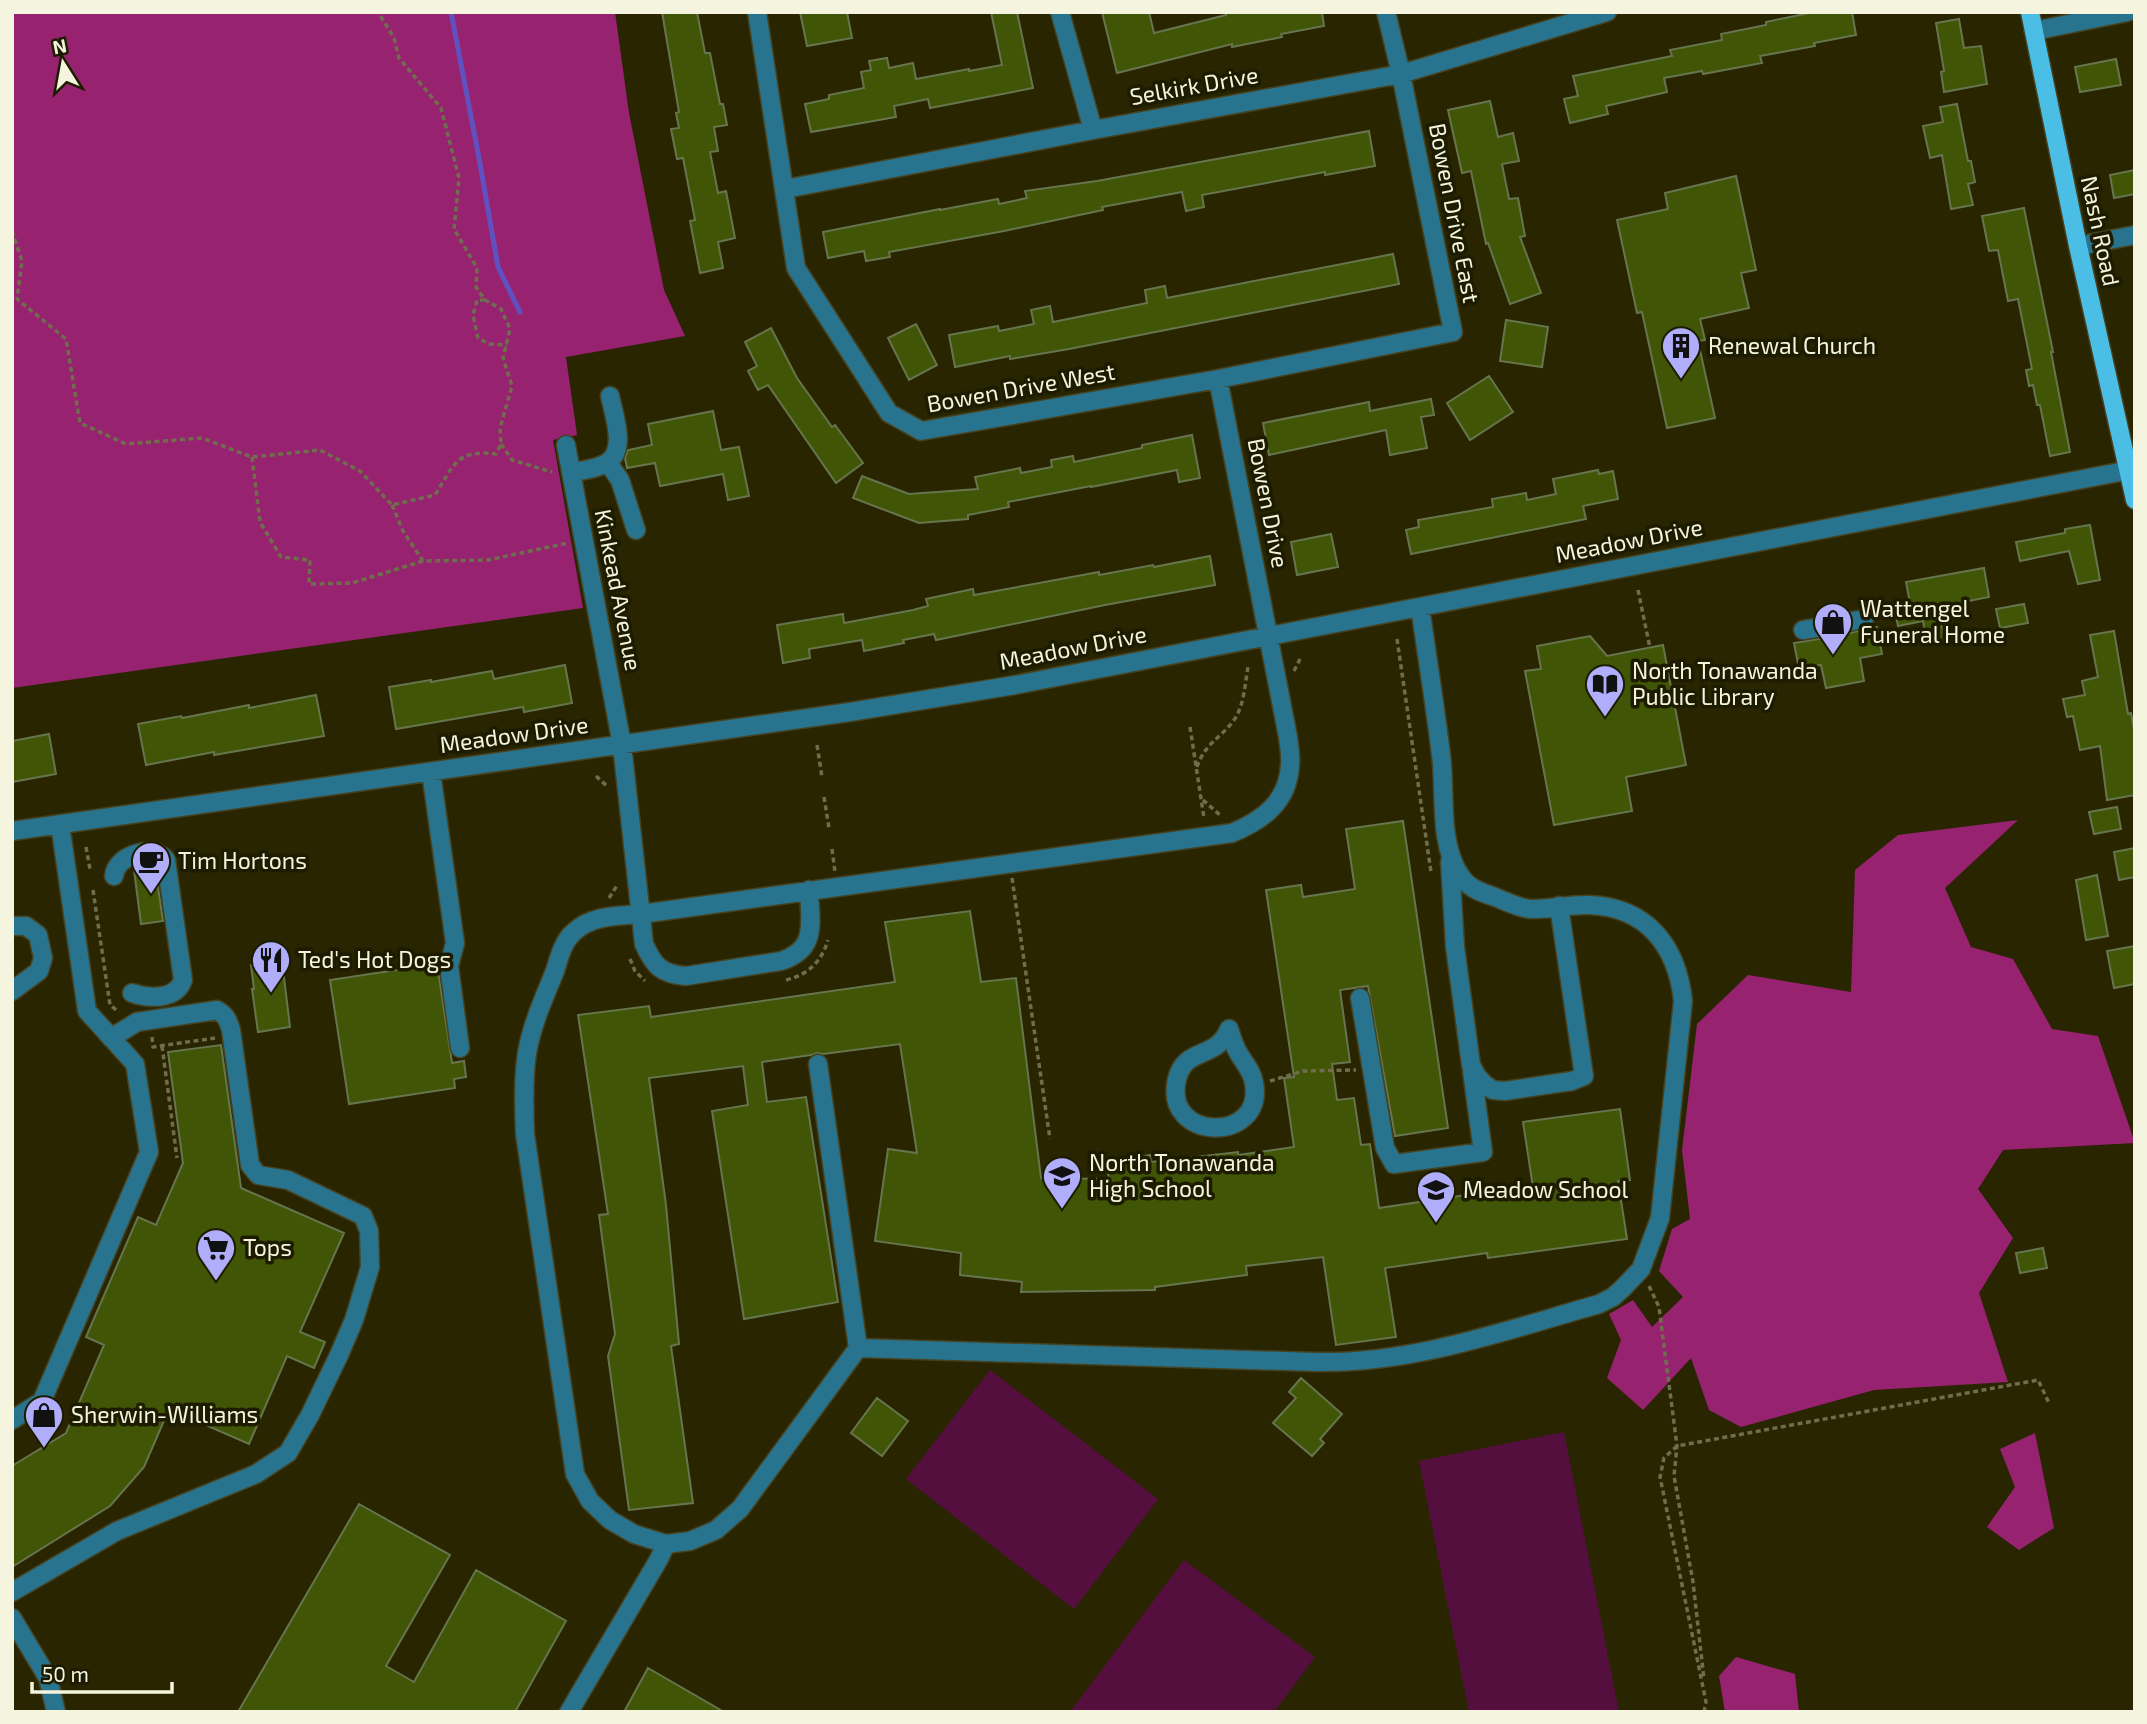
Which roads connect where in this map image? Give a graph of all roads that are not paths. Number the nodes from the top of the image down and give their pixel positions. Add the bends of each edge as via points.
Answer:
1 (757, 12) edge
2 (1060, 12) edge
3 (1386, 12) edge
4 (1607, 12) edge
5 (2030, 12) edge
6 (2127, 12) edge
7 (2034, 31) junction
8 (1401, 74) junction
9 (1093, 130) junction
10 (785, 189) junction
11 (2135, 235) edge
12 (2078, 246) junction
13 (1218, 379) junction
14 (610, 396) dead end
15 (566, 445) dead end
16 (608, 463) junction
17 (2132, 470) edge
18 (572, 473) junction
19 (2135, 499) edge
20 (636, 530) dead end
21 (1420, 607) junction
22 (1864, 619) dead end
23 (1843, 623) dead end
24 (1823, 627) dead end
25 (1803, 631) dead end
26 (1269, 636) junction
27 (622, 745) junction
28 (431, 772) junction
29 (60, 824) junction
30 (12, 831) edge
31 (1449, 851) junction
32 (114, 876) dead end
33 (809, 890) junction
34 (1559, 906) junction
35 (640, 914) junction
36 (12, 926) edge
37 (12, 992) edge
38 (132, 993) dead end
39 (1360, 998) dead end
40 (111, 1038) junction
41 (460, 1048) dead end
42 (818, 1064) dead end
43 (1471, 1065) junction
44 (1255, 1085) joint
45 (858, 1348) junction
46 (12, 1420) edge
47 (666, 1544) junction
48 (12, 1592) edge
49 (12, 1618) edge
50 (56, 1712) edge
51 (569, 1712) edge

1 - 10 street, Bowen Drive West
2 - 9 street
3 - 8 street
4 - 8 street, Selkirk Drive
5 - 7 main road, Nash Road
6 - 7 street
7 - 12 main road, Nash Road
8 - 9 street, Selkirk Drive
8 - 13 street, Bowen Drive East via 1453,332
9 - 10 street, Selkirk Drive
10 - 13 street, Bowen Drive West via 796,268 889,413 921,431
11 - 12 street
12 - 17 main road, Nash Road
13 - 26 street, Bowen Drive
14 - 16 street via 617,433 616,453
15 - 18 street, Kinkead Avenue
16 - 18 street
16 - 20 street via 620,480
17 - 19 main road, Nash Road
17 - 21 street, Meadow Drive
18 - 27 street, Kinkead Avenue
21 - 26 street, Meadow Drive
21 - 31 street
22 - 23 street
24 - 25 street
26 - 27 street, Meadow Drive via 1015,685
26 - 33 street, Bowen Drive via 1290,765 1285,788 1255,823 1201,837
27 - 28 street, Meadow Drive
27 - 35 street, Kinkead Avenue
28 - 29 street, Meadow Drive
28 - 41 street via 455,943 449,966
29 - 30 street, Meadow Drive
29 - 40 street via 87,1012
31 - 34 street via 1458,873 1475,890 1529,909
31 - 43 street via 1455,947
32 - 38 street via 119,862 136,854 153,853 166,860 183,980 171,994 147,997
33 - 35 street, Bowen Drive
33 - 35 street, Kinkead Avenue via 809,938 793,957 686,976 671,975 652,961 644,944
34 - 43 street via 1584,1076 1493,1090 1483,1084
34 - 45 street via 1591,905 1639,918 1666,946 1681,982 1683,1001 1660,1218 1641,1269 1613,1297 1444,1348 1361,1360
35 - 47 street, Bowen Drive via 589,922 573,932 564,947 527,1054 525,1134 575,1474 590,1501 610,1520
36 - 37 street via 26,926 38,935 43,958 39,971
39 - 43 street via 1385,1148 1394,1164 1483,1152
40 - 46 street via 135,1064 149,1152 42,1401
40 - 48 street via 137,1022 217,1010 224,1014 231,1030 250,1165 258,1174 288,1180 363,1216 369,1231 370,1267 339,1355 288,1453 256,1474 117,1531
42 - 45 street
44 - 44 street via 1229,1029 1220,1045 1183,1066 1176,1096 1193,1122 1222,1129 1247,1114
45 - 47 street via 740,1510 716,1530 690,1541
47 - 51 street
49 - 50 street via 48,1678

